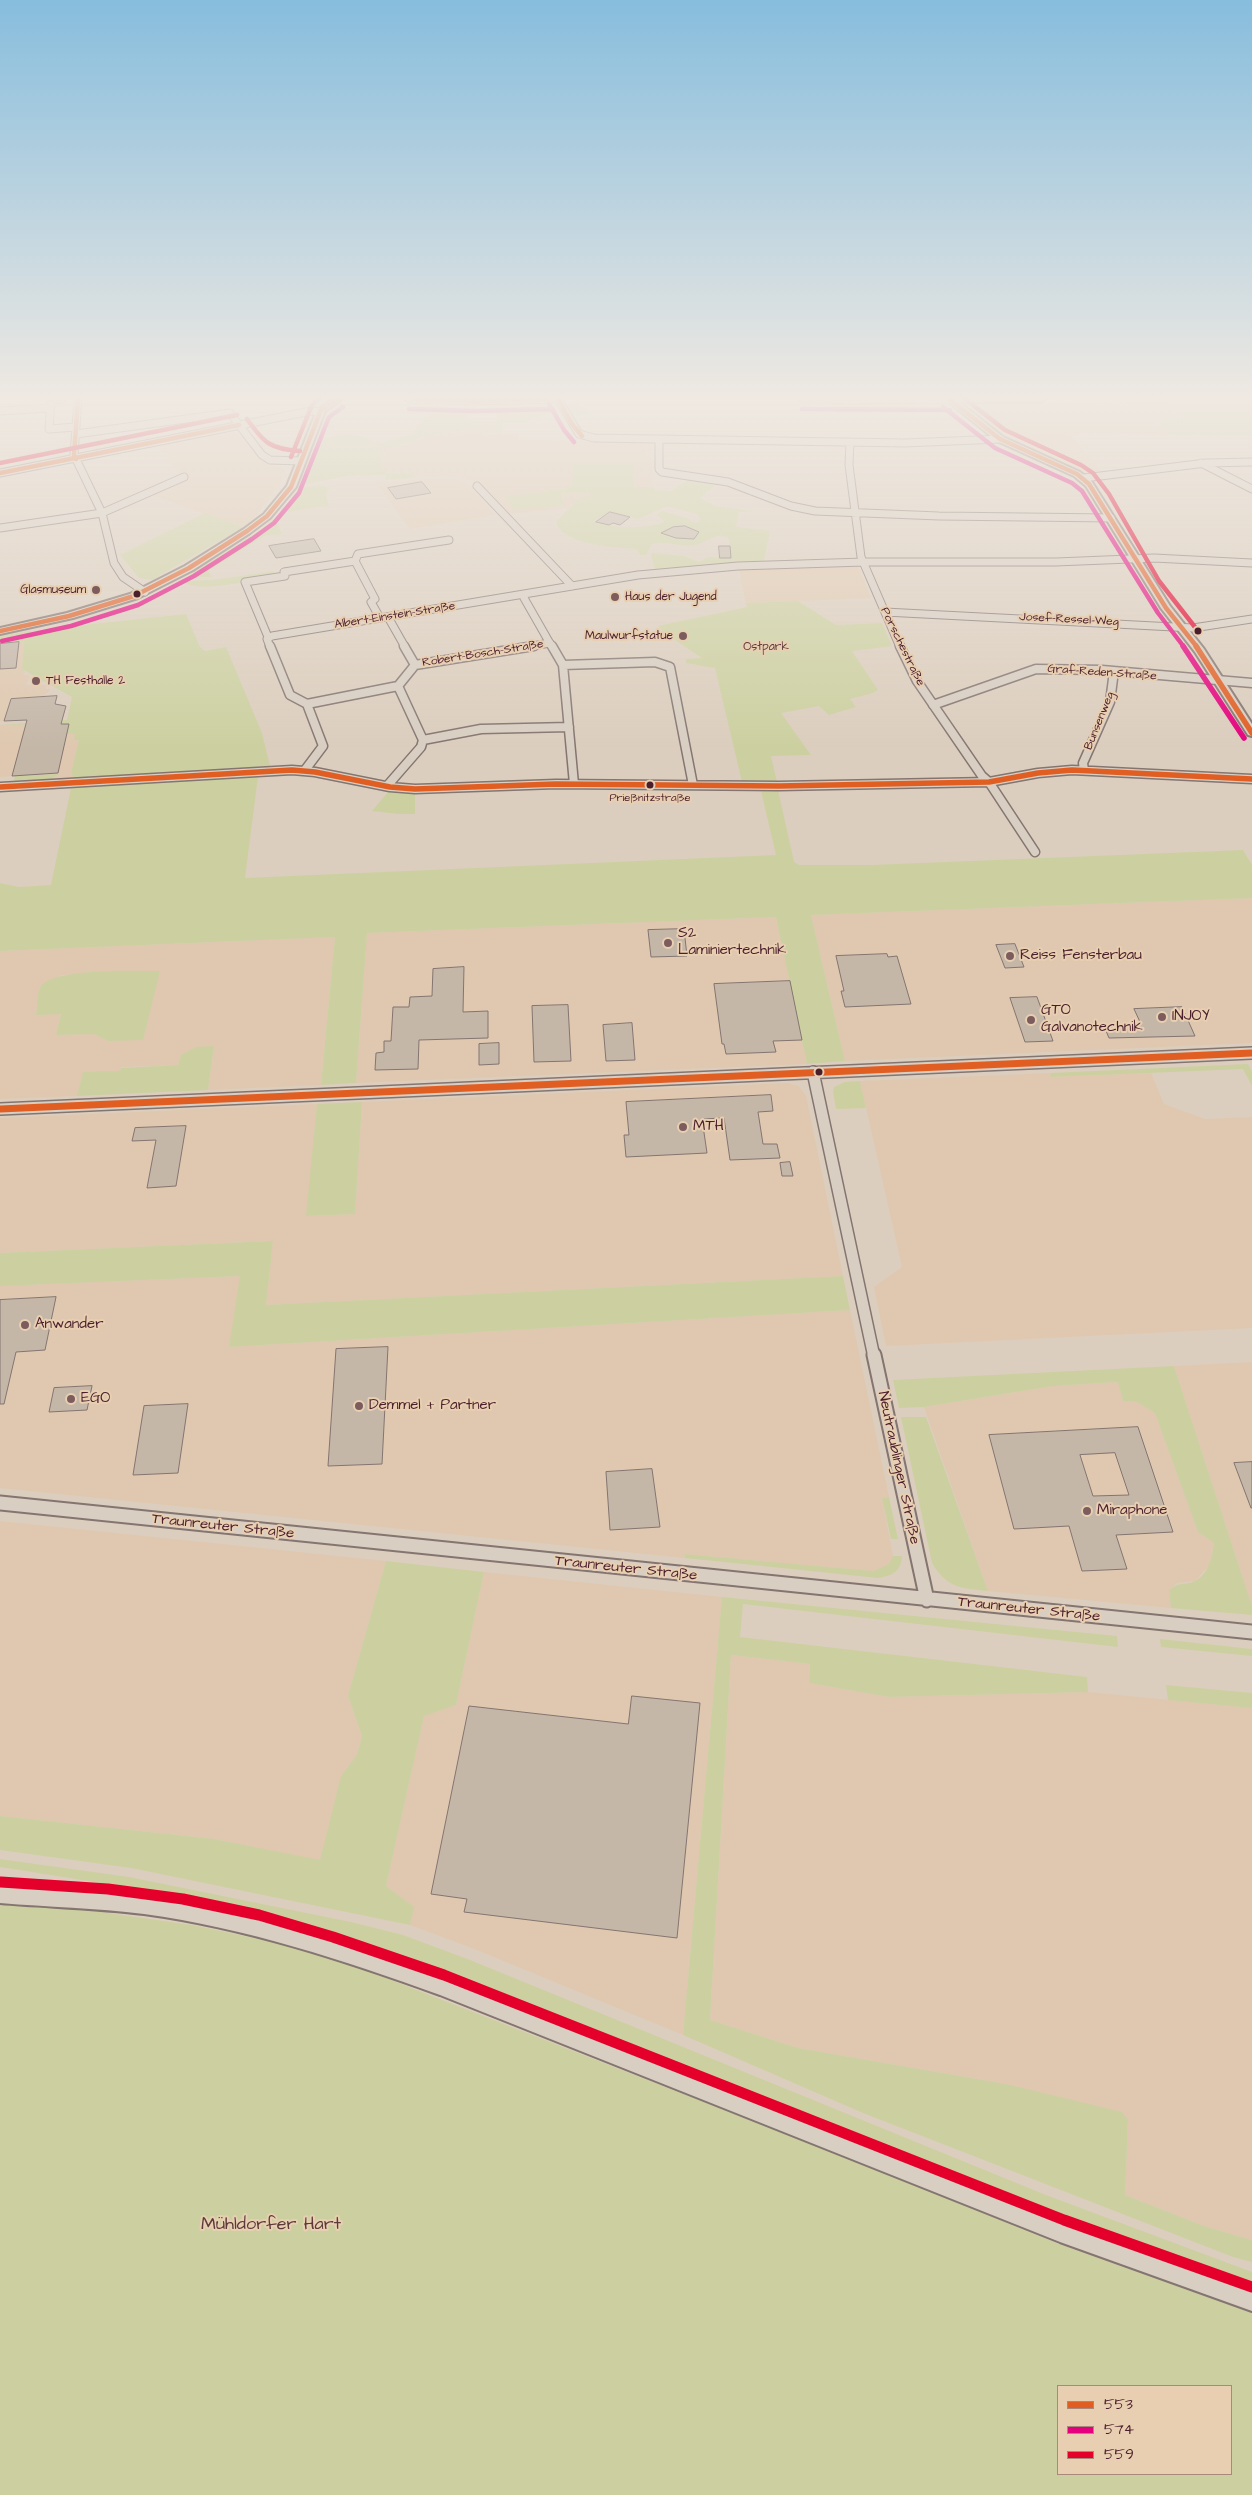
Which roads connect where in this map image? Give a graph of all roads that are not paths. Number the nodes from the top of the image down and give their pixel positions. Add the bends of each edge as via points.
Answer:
1 (85, 515) edge
2 (103, 515) edge
3 (266, 515) edge
4 (505, 515) edge
5 (856, 515) edge
6 (1001, 515) edge
7 (1109, 515) edge
8 (1111, 518) junction
9 (0, 528) edge
10 (449, 540) dead end
11 (1134, 559) junction
12 (355, 561) junction
13 (864, 562) junction
14 (1252, 563) edge
15 (572, 586) junction
16 (145, 592) junction
17 (525, 595) junction
18 (885, 612) junction
19 (384, 618) junction
20 (1252, 619) edge
21 (1181, 627) junction
22 (0, 631) edge
23 (267, 638) junction
24 (550, 643) junction
25 (416, 665) junction
26 (562, 665) junction
27 (1114, 672) junction
28 (1218, 681) junction
29 (1252, 682) edge
30 (398, 686) junction
31 (307, 704) junction
32 (933, 705) junction
33 (569, 727) junction
34 (1252, 733) edge
35 (424, 740) junction
36 (305, 770) junction
37 (1084, 770) junction
38 (1252, 779) edge
39 (990, 782) junction
40 (574, 784) junction
41 (693, 785) junction
42 (387, 786) junction
43 (0, 787) edge
44 (1035, 852) dead end
45 (1252, 1053) edge
46 (814, 1072) junction
47 (0, 1109) edge
48 (0, 1503) edge
49 (927, 1600) junction
50 (1252, 1632) edge
51 (0, 1892) edge
52 (1252, 2298) edge

1 - 9 street
2 - 16 street via 114,564 123,577
3 - 16 street via 189,568
4 - 15 street
5 - 13 street, Porschestraße
6 - 8 street
7 - 8 street
8 - 11 street
10 - 12 street via 358,554
11 - 13 street, Albert-Einstein-Straße via 1018,563
11 - 14 street, Albert-Einstein-Straße
11 - 21 street
12 - 19 street via 375,599 371,602
12 - 23 street via 284,572 285,576 246,582
13 - 15 street, Albert-Einstein-Straße via 738,566 649,574
13 - 18 street, Porschestraße
15 - 17 street, Albert-Einstein-Straße
16 - 22 street via 69,616
17 - 19 street, Albert-Einstein-Straße
17 - 24 street
18 - 21 street, Josef-Ressel-Weg
18 - 32 street, Porschestraße via 908,666
19 - 23 street, Albert-Einstein-Straße
19 - 25 street
20 - 21 street, Josef-Ressel-Weg
21 - 28 street via 1200,650
23 - 31 street via 290,694
24 - 25 street, Robert-Bosch-Straße
24 - 26 street
25 - 30 street
26 - 33 street
26 - 41 street via 655,662 670,667
27 - 28 street, Graf-Reden-Straße
27 - 32 street, Graf-Reden-Straße via 1070,668 1030,670
27 - 37 street, Bunsenweg via 1112,693
28 - 29 street, Graf-Reden-Straße
28 - 34 street
30 - 31 street
30 - 35 street
31 - 36 street via 324,747
32 - 39 street, Porschestraße via 982,776
33 - 35 street via 482,729
33 - 40 street
35 - 42 street
36 - 42 street
36 - 43 street
37 - 38 street
37 - 39 street via 1053,771
39 - 41 street
39 - 44 street, Porschestraße
40 - 41 street
40 - 42 street via 415,789
45 - 46 street
46 - 47 street
46 - 49 street, Neutraublinger Straße
48 - 49 street, Traunreuter Straße
49 - 50 street, Traunreuter Straße
51 - 52 street via 143,1903 282,1931 349,1952 440,1984 1060,2229

